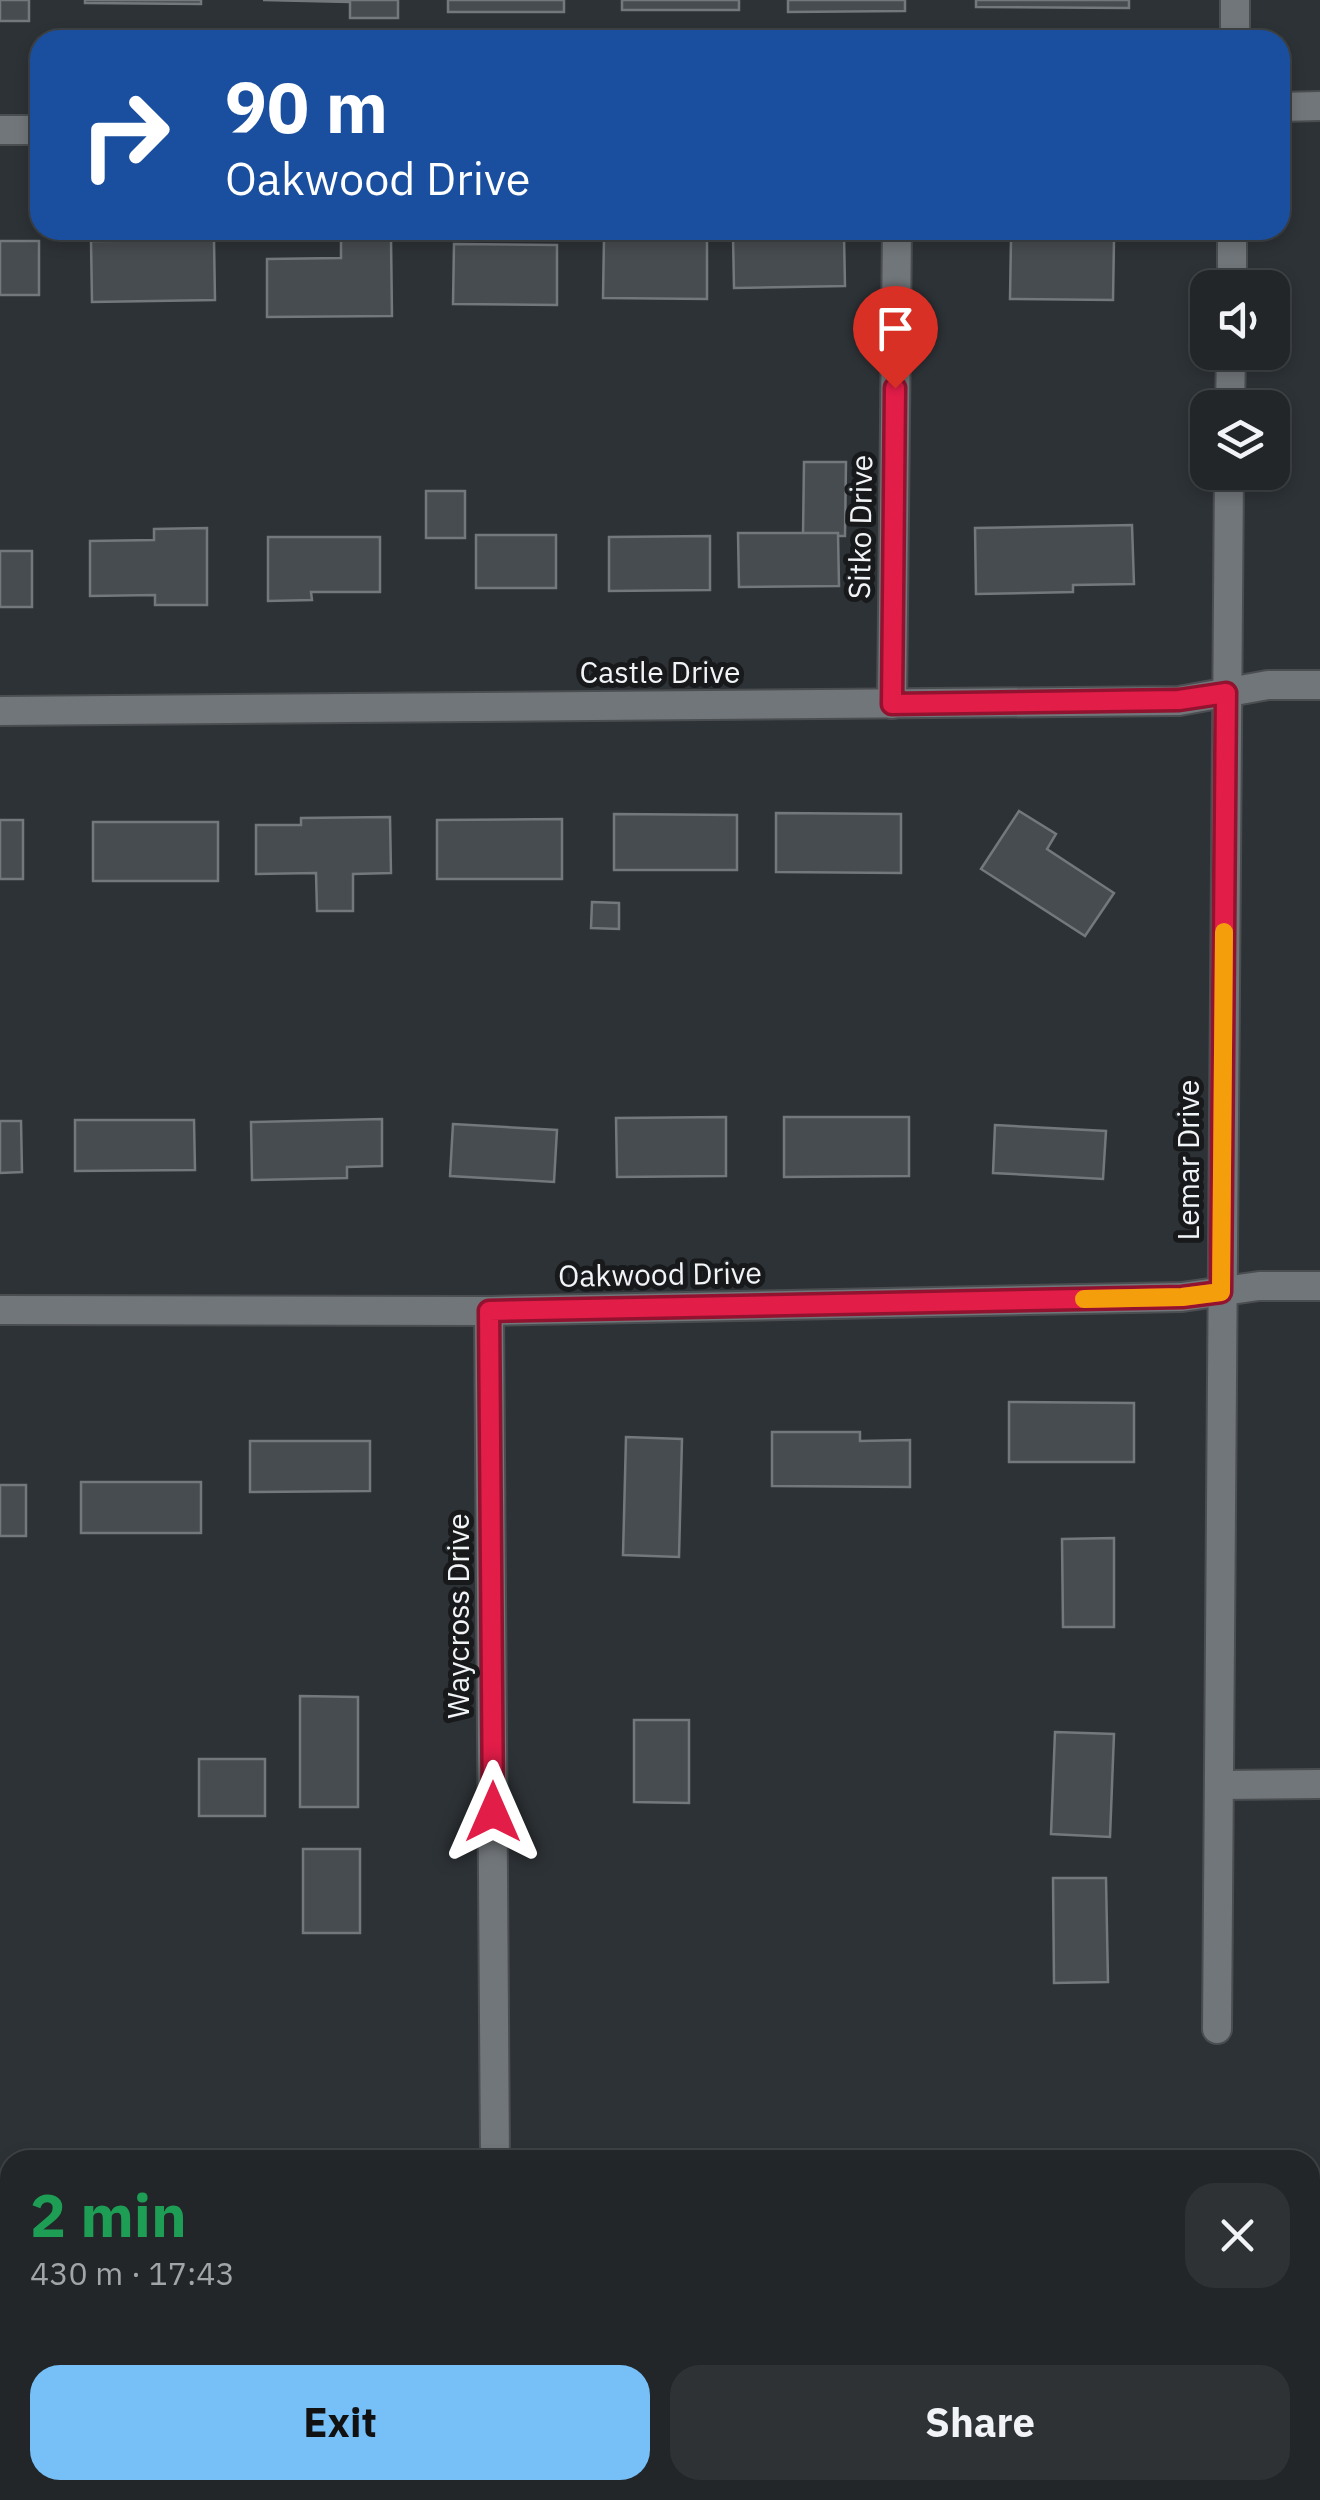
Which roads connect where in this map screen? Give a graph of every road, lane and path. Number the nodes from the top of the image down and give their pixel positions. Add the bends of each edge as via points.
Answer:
1 (1235, 0) edge
2 (1235, 30) edge
3 (1320, 106) edge
4 (1290, 107) edge
5 (0, 130) edge
6 (30, 130) edge
7 (896, 240) edge
8 (1232, 240) edge
9 (1232, 270) edge
10 (1229, 490) edge
11 (1320, 685) edge
12 (1226, 693) junction
13 (892, 704) junction
14 (0, 712) edge
15 (1320, 1286) edge
16 (1221, 1292) junction
17 (0, 1310) edge
18 (489, 1311) junction
19 (1320, 1784) edge
20 (1220, 1785) junction
21 (1217, 2029) dead end
22 (495, 2150) edge

1 - 2 street
3 - 4 street
5 - 6 street
7 - 13 street, Sitko Drive
8 - 9 street
10 - 12 street, Lemar Drive
11 - 12 street, Castle Drive
12 - 13 street, Castle Drive via 1179,700
12 - 16 street, Lemar Drive
13 - 14 street, Castle Drive
15 - 16 street, Oakwood Drive
16 - 18 street, Oakwood Drive
16 - 20 street, Lemar Drive
17 - 18 street, Oakwood Drive
18 - 22 street, Waycross Drive
19 - 20 street
20 - 21 street, Lemar Drive

